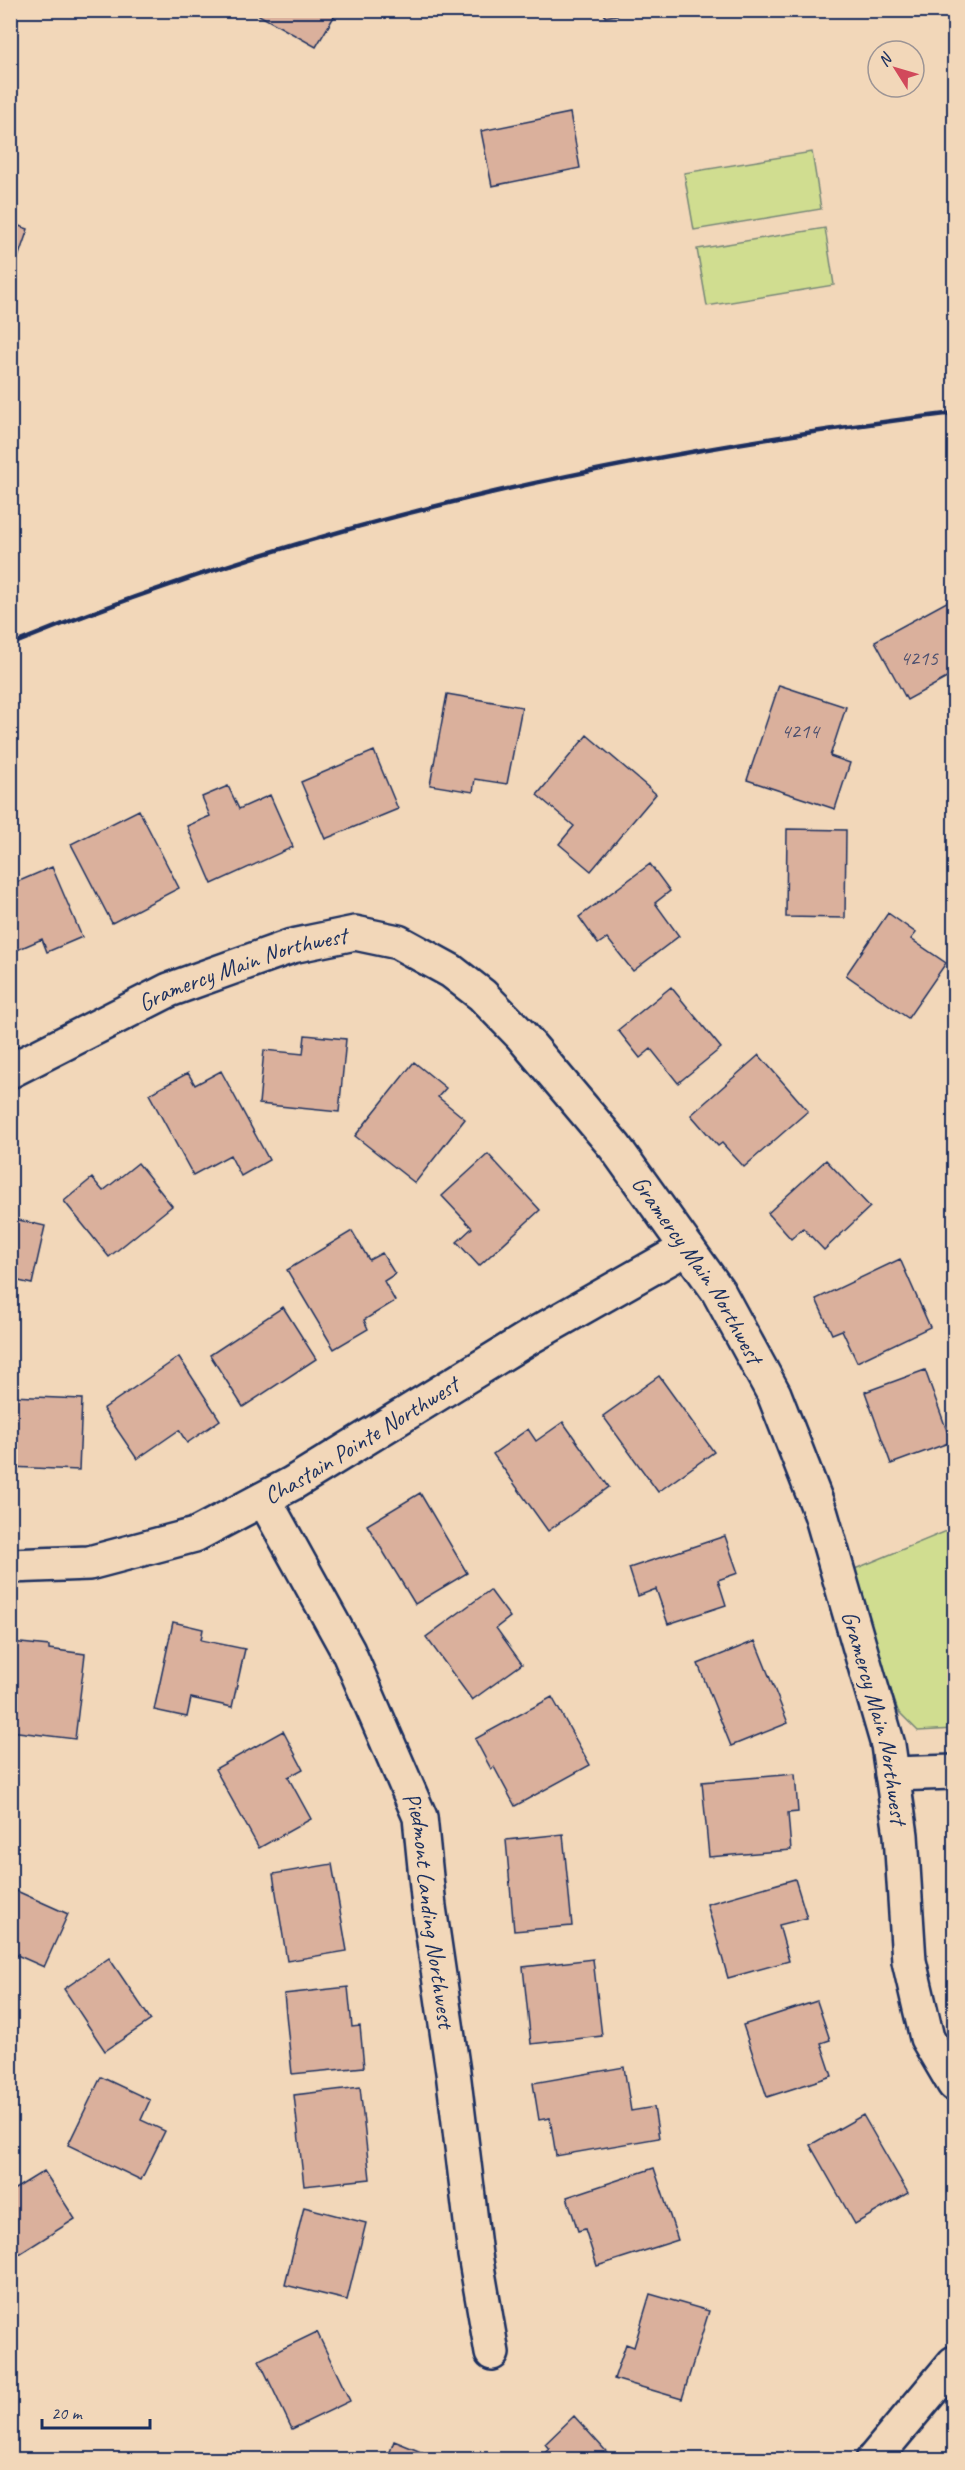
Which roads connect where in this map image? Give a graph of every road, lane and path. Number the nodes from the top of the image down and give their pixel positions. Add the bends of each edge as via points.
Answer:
1 (10, 1071) edge
2 (687, 1248) junction
3 (264, 1499) junction
4 (10, 1566) edge
5 (954, 1772) edge
6 (892, 1774) junction
7 (954, 2084) edge
8 (492, 2353) dead end
9 (954, 2363) edge
10 (873, 2460) edge

1 - 2 street, Gramercy Main Northwest via 169,990 292,946 355,933 399,942 451,971 482,995 521,1035 615,1147
2 - 3 street, Chastain Pointe Northwest via 530,1337
2 - 6 street, Gramercy Main Northwest via 718,1291 774,1394 800,1459 828,1536 888,1745
3 - 4 street, Chastain Pointe Northwest via 195,1535 89,1563
3 - 8 street, Piedmont Landing Northwest via 348,1652 420,1818 474,2256
5 - 6 street
6 - 7 street, Gramercy Main Northwest via 901,1835 909,1962 927,2038
9 - 10 street

